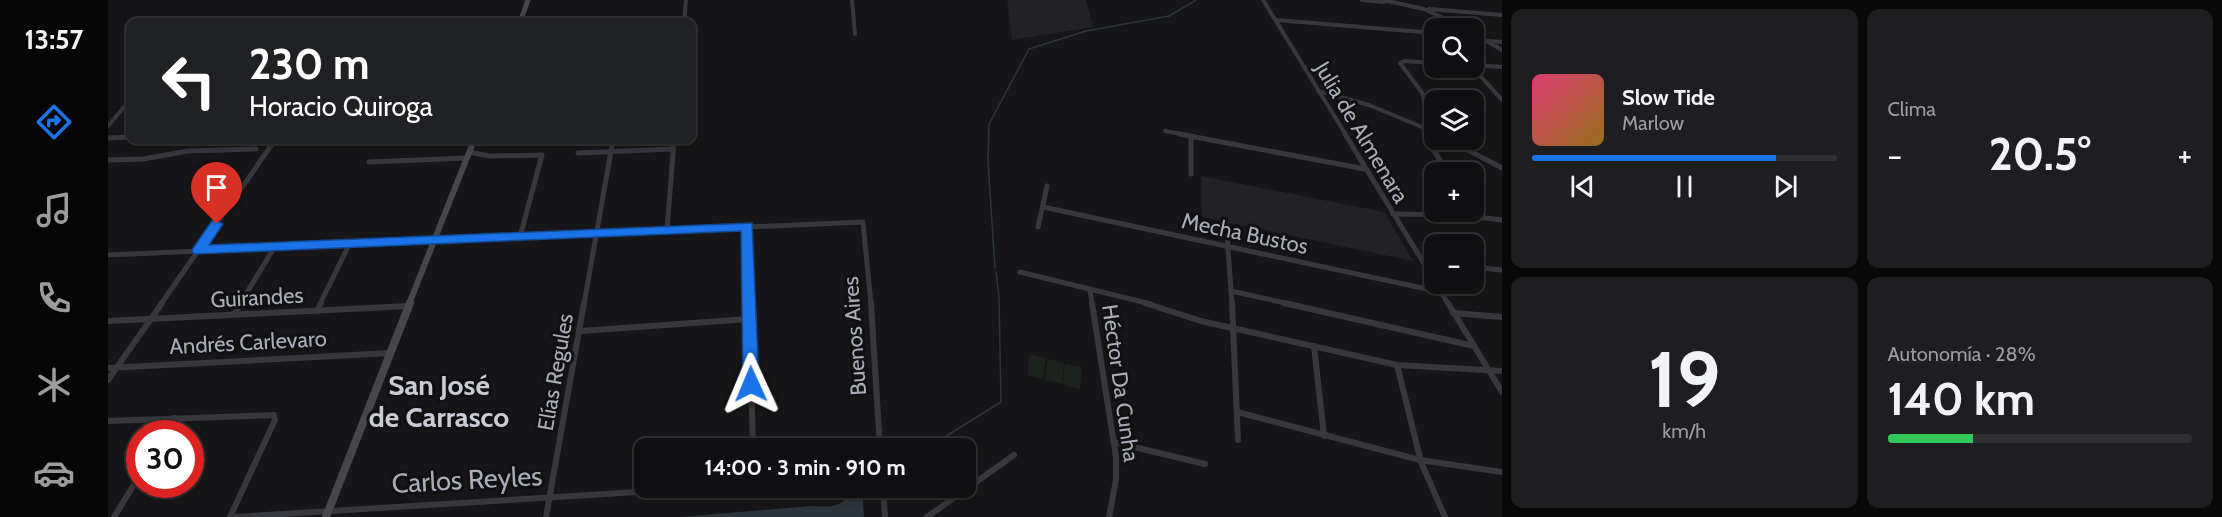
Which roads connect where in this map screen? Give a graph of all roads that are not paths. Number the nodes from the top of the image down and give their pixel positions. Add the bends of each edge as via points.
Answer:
1 (528, 0) edge
2 (686, 0) edge
3 (852, 0) edge
4 (1263, 0) edge
5 (1362, 0) edge
6 (1383, 0) edge
7 (1392, 2) junction
8 (1425, 9) junction
9 (1502, 15) edge
10 (521, 18) edge
11 (684, 18) edge
12 (1444, 18) edge
13 (1276, 20) junction
14 (1424, 32) edge
15 (855, 34) dead end
16 (1486, 40) joint
17 (1502, 42) edge
18 (1502, 50) edge
19 (1424, 62) edge
20 (1484, 66) edge
21 (1502, 67) edge
22 (1483, 78) edge
23 (1318, 91) junction
24 (1424, 98) edge
25 (1502, 100) edge
26 (126, 105) edge
27 (108, 126) edge
28 (1424, 127) edge
29 (1165, 131) dead end
30 (1191, 136) junction
31 (126, 137) edge
32 (108, 138) edge
33 (272, 144) edge
34 (472, 144) edge
35 (612, 144) edge
36 (674, 144) edge
37 (673, 148) junction
38 (256, 149) dead end
39 (1468, 150) edge
40 (611, 152) junction
41 (578, 153) dead end
42 (468, 155) junction
43 (108, 160) edge
44 (369, 162) dead end
45 (1502, 168) edge
46 (1365, 169) junction
47 (1191, 174) dead end
48 (1047, 186) dead end
49 (1043, 207) junction
50 (1393, 214) junction
51 (1424, 215) edge
52 (1484, 218) edge
53 (1502, 220) edge
54 (1226, 222) dead end
55 (747, 226) junction
56 (1038, 227) dead end
57 (667, 230) junction
58 (597, 232) junction
59 (520, 237) junction
60 (435, 240) junction
61 (349, 245) junction
62 (1229, 247) junction
63 (274, 248) junction
64 (198, 251) junction
65 (108, 255) edge
66 (1424, 263) edge
67 (1484, 268) edge
68 (1502, 270) edge
69 (1020, 272) dead end
70 (1424, 288) edge
71 (1090, 290) junction
72 (1231, 291) junction
73 (1442, 294) edge
74 (409, 306) junction
75 (317, 310) junction
76 (1453, 313) junction
77 (234, 314) junction
78 (1502, 317) edge
79 (150, 319) junction
80 (749, 319) junction
81 (108, 321) edge
82 (1232, 328) junction
83 (581, 331) junction
84 (1314, 346) junction
85 (1474, 346) junction
86 (391, 353) junction
87 (1397, 365) junction
88 (117, 367) junction
89 (108, 368) edge
90 (1489, 371) junction
91 (1502, 371) edge
92 (108, 380) edge
93 (1502, 392) edge
94 (1236, 412) junction
95 (174, 418) joint
96 (108, 421) edge
97 (1324, 436) junction
98 (753, 438) edge
99 (879, 438) edge
100 (1238, 440) dead end
101 (1113, 441) junction
102 (1014, 455) dead end
103 (1420, 460) junction
104 (1205, 464) dead end
105 (1502, 472) edge
106 (634, 492) edge
107 (550, 496) junction
108 (126, 498) edge
109 (884, 498) edge
110 (328, 513) edge
111 (114, 517) edge
112 (232, 517) edge
113 (546, 517) edge
114 (885, 517) edge
115 (927, 517) edge
116 (1109, 517) edge
117 (1445, 517) edge

1 - 10 street
2 - 11 street
3 - 15 street
4 - 13 street, Julia de Almenara
5 - 7 street
6 - 7 street
7 - 8 street
8 - 9 street
8 - 12 street
13 - 14 street
13 - 23 street, Julia de Almenara
16 - 17 street
16 - 18 street
19 - 24 street via 1402,61 1401,65
20 - 21 street
22 - 25 street
23 - 28 street via 1360,102
23 - 46 street, Julia de Almenara
26 - 27 street
29 - 30 street
30 - 46 street
30 - 47 street
31 - 32 street
33 - 64 street
34 - 42 street
35 - 40 street, Elías Regules
36 - 37 street
37 - 40 street
37 - 57 street
38 - 43 street
39 - 45 street
40 - 41 street
40 - 58 street, Elías Regules
42 - 44 street
42 - 59 street via 542,155
42 - 60 street
46 - 50 street, Julia de Almenara
48 - 49 street
49 - 56 street
49 - 62 street, Mecha Bustos
50 - 51 street
50 - 66 street, Julia de Almenara
52 - 53 street
54 - 62 street
55 - 57 street
55 - 80 street
55 - 99 street, Buenos Aires via 863,222
57 - 58 street
58 - 59 street
58 - 83 street, Elías Regules
59 - 60 street
60 - 61 street
60 - 74 street
61 - 63 street
61 - 75 street
62 - 70 street, Mecha Bustos
62 - 72 street
63 - 64 street
63 - 77 street
64 - 65 street
64 - 79 street
67 - 68 street
69 - 71 street
71 - 82 street
71 - 101 street, Héctor Da Cunha
72 - 82 street
72 - 85 street
73 - 76 street, Julia de Almenara
74 - 75 street, Guirandes
74 - 86 street
75 - 77 street, Guirandes
76 - 78 street
76 - 85 street, Julia de Almenara
77 - 79 street, Guirandes
79 - 81 street, Guirandes
79 - 88 street
80 - 83 street
80 - 98 street
82 - 84 street
82 - 94 street
83 - 107 street, Elías Regules
84 - 87 street
84 - 97 street
85 - 90 street, Julia de Almenara
86 - 88 street, Andrés Carlevaro
86 - 110 street
87 - 90 street
87 - 103 street
88 - 89 street, Andrés Carlevaro
88 - 92 street
90 - 91 street
90 - 93 street, Julia de Almenara
94 - 97 street
94 - 100 street
95 - 96 street
95 - 112 street via 274,415
97 - 103 street
101 - 104 street
101 - 116 street, Héctor Da Cunha via 1116,480
102 - 115 street
103 - 105 street
103 - 117 street
106 - 107 street, Carlos Reyles
107 - 110 street, Carlos Reyles
107 - 113 street, Elías Regules
108 - 111 street
109 - 114 street
110 - 112 street, Carlos Reyles

